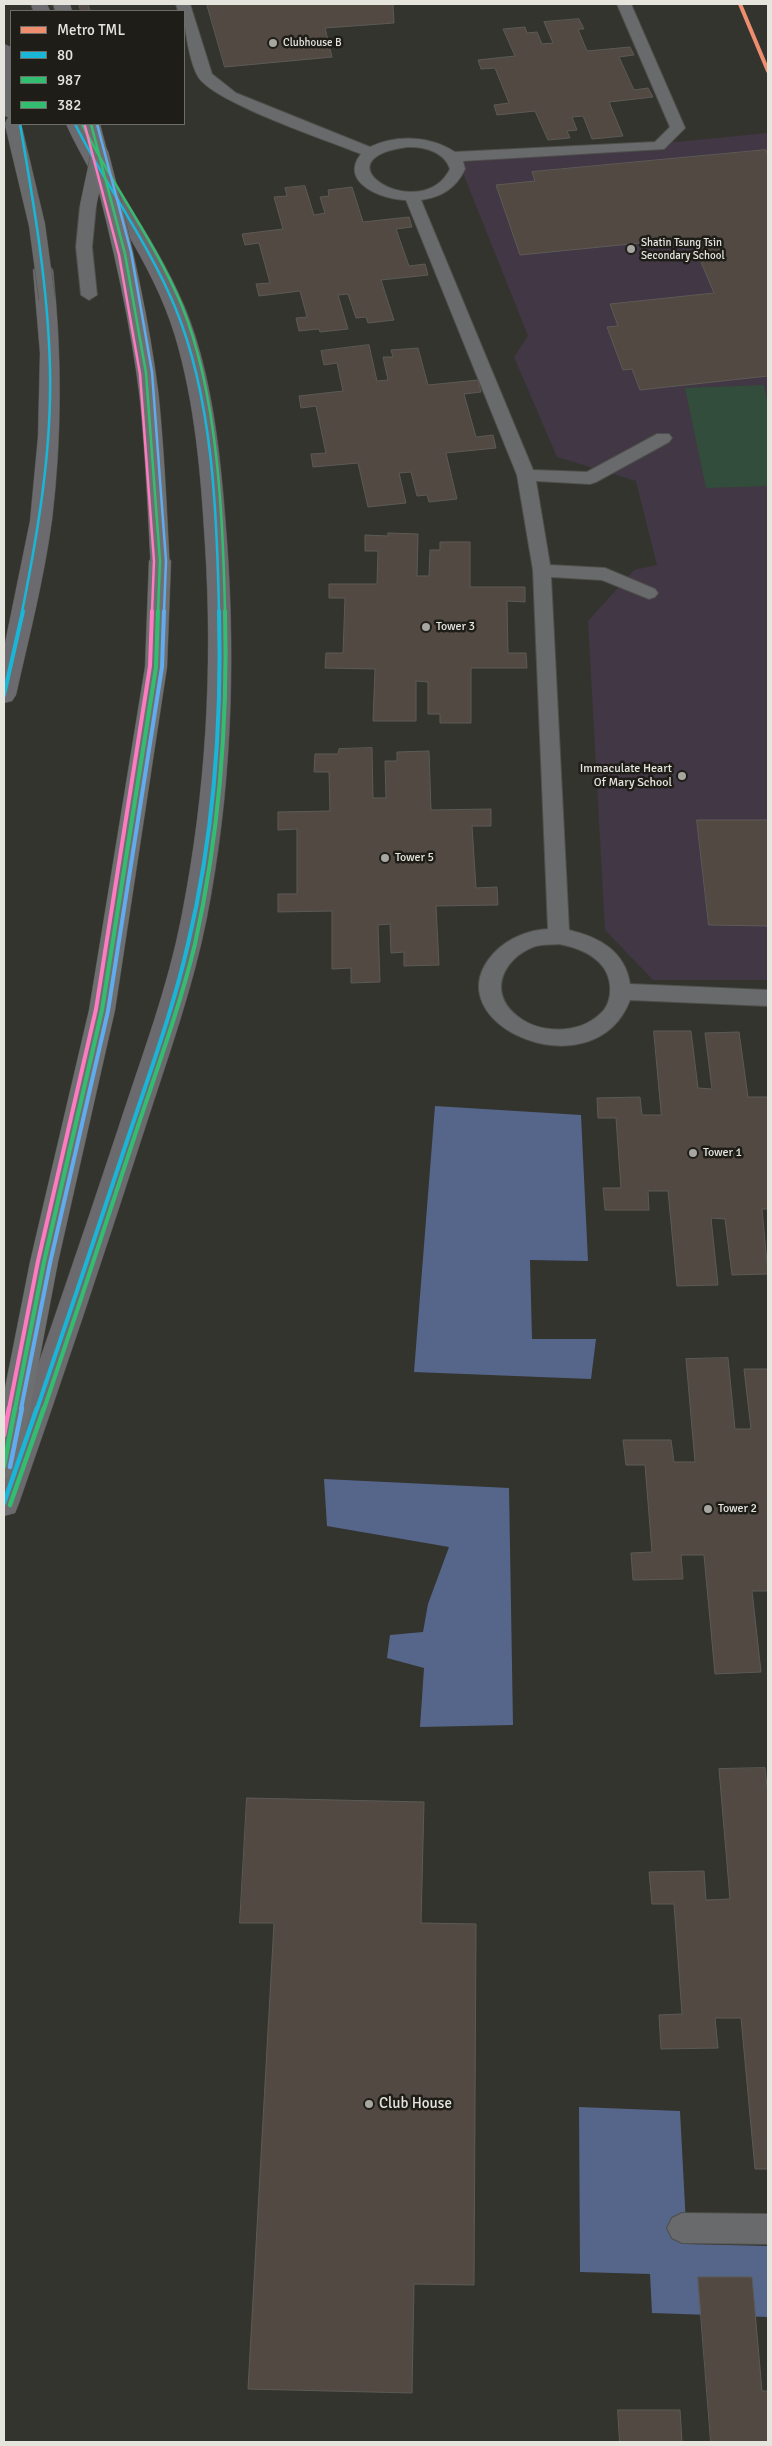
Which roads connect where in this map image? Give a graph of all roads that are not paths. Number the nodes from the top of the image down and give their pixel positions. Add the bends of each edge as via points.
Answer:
1 (624, 4) edge
2 (185, 11) edge
3 (4, 49) edge
4 (10, 77) edge
5 (4, 83) edge
6 (10, 110) edge
7 (13, 125) edge
8 (20, 125) edge
9 (75, 125) edge
10 (91, 125) edge
11 (371, 153) junction
12 (99, 154) junction
13 (453, 157) junction
14 (412, 196) junction
15 (89, 295) dead end
16 (47, 299) dead end
17 (663, 438) dead end
18 (526, 474) junction
19 (542, 570) junction
20 (648, 593) dead end
21 (4, 694) edge
22 (559, 936) junction
23 (622, 992) junction
24 (768, 998) edge
25 (4, 1466) edge
26 (4, 1503) edge
27 (682, 2228) dead end
28 (768, 2229) edge

1 - 13 lane via 678,128 659,146
2 - 11 lane via 205,76 231,96
3 - 4 main road
5 - 6 lane
7 - 16 lane, bridge via 37,225
8 - 21 main road via 47,307 48,426 38,534
9 - 26 main road via 87,151 160,274 186,337 204,428 213,498 218,557 219,697 205,847 194,917 172,1004 88,1263
10 - 12 highway
11 - 13 lane via 398,143 414,142 430,144
11 - 14 lane via 362,169 371,185 396,195
12 - 15 lane, bridge via 88,206 84,247
12 - 25 highway, bridge via 126,254 146,373 160,561 156,667 102,1010 44,1262
13 - 14 lane via 458,165 458,174 452,183 442,190
14 - 18 lane
17 - 18 lane via 590,478
18 - 19 lane
19 - 20 lane via 605,574
19 - 22 lane
22 - 23 lane via 579,940 598,949 612,961 620,976
22 - 23 lane via 537,938 518,945 502,956 492,971 490,987 494,1004 506,1019 523,1030 544,1037 566,1038 587,1033 605,1023 617,1008
23 - 24 lane
27 - 28 lane

